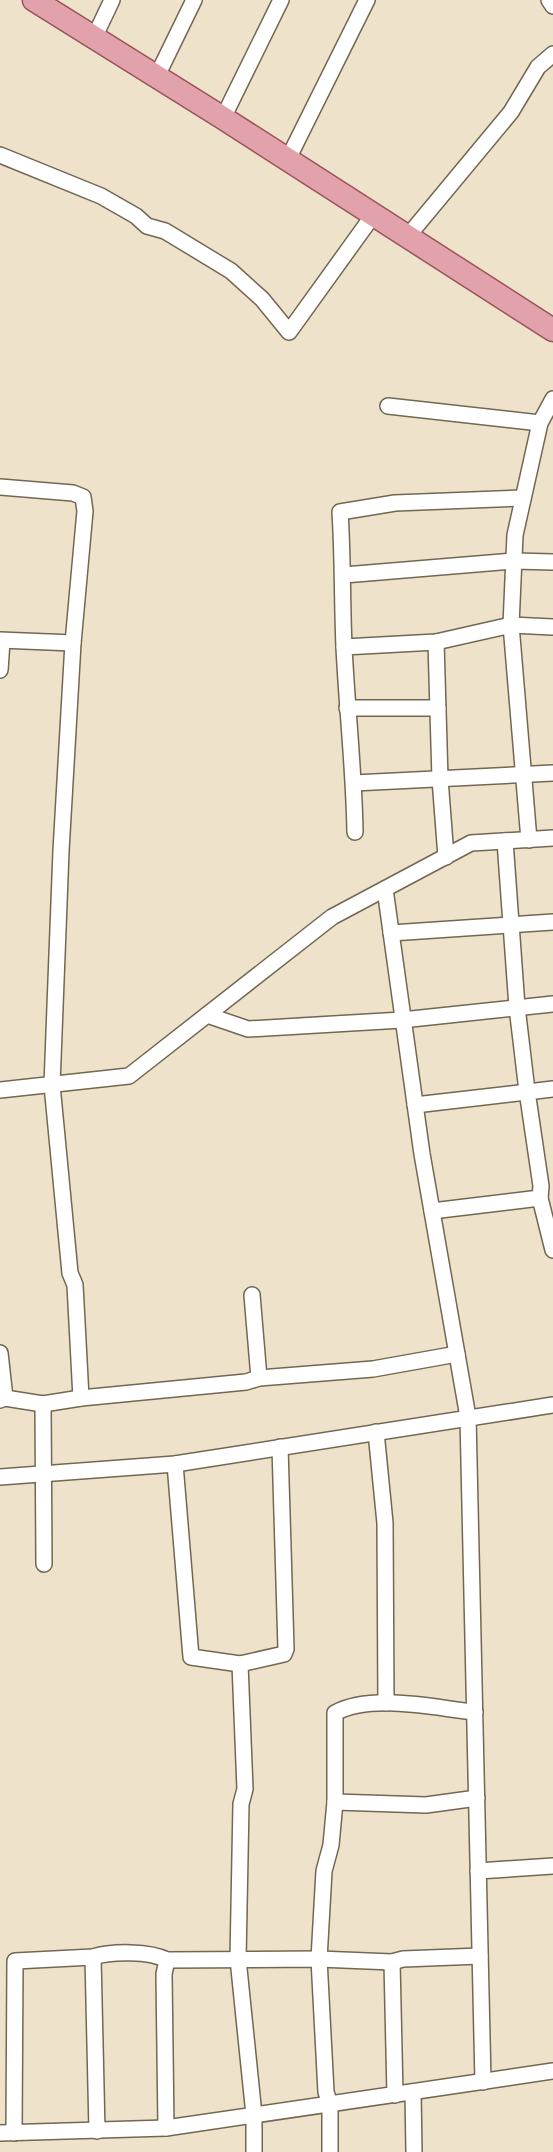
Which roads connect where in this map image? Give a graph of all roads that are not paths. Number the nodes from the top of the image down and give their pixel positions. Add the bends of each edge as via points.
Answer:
1 (34, 0) edge
2 (112, 0) edge
3 (194, 0) edge
4 (281, 0) edge
5 (367, 0) edge
6 (549, 0) edge
7 (553, 6) edge
8 (94, 38) junction
9 (553, 54) edge
10 (157, 76) junction
11 (223, 118) junction
12 (0, 155) edge
13 (288, 159) junction
14 (374, 214) junction
15 (408, 236) junction
16 (553, 330) edge
17 (553, 399) edge
18 (388, 406) dead end
19 (540, 423) junction
20 (0, 487) edge
21 (522, 498) junction
22 (514, 562) junction
23 (553, 562) edge
24 (344, 575) junction
25 (512, 624) junction
26 (553, 627) edge
27 (1, 641) edge
28 (436, 642) junction
29 (73, 643) junction
30 (344, 647) junction
31 (0, 670) edge
32 (347, 708) junction
33 (438, 708) junction
34 (524, 773) junction
35 (553, 773) edge
36 (440, 779) junction
37 (354, 783) junction
38 (355, 832) dead end
39 (553, 838) edge
40 (529, 840) junction
41 (505, 841) junction
42 (446, 857) junction
43 (385, 889) junction
44 (553, 922) edge
45 (513, 926) junction
46 (392, 933) junction
47 (553, 1004) edge
48 (518, 1007) junction
49 (207, 1015) junction
50 (403, 1018) junction
51 (52, 1084) junction
52 (553, 1089) edge
53 (0, 1090) edge
54 (527, 1091) junction
55 (415, 1105) junction
56 (540, 1198) junction
57 (432, 1212) junction
58 (553, 1250) edge
59 (252, 1295) dead end
60 (0, 1353) edge
61 (457, 1354) junction
62 (258, 1378) junction
63 (82, 1398) junction
64 (3, 1399) edge
65 (43, 1404) junction
66 (553, 1405) edge
67 (468, 1417) junction
68 (376, 1432) junction
69 (280, 1447) junction
70 (175, 1464) junction
71 (43, 1474) junction
72 (0, 1477) edge
73 (44, 1564) dead end
74 (240, 1664) junction
75 (386, 1703) junction
76 (475, 1712) junction
77 (477, 1798) junction
78 (335, 1802) junction
79 (553, 1866) edge
80 (478, 1871) junction
81 (480, 1956) junction
82 (94, 1957) junction
83 (238, 1959) junction
84 (319, 1959) junction
85 (167, 1960) junction
86 (392, 1962) junction
87 (553, 2071) edge
88 (483, 2082) junction
89 (413, 2092) junction
90 (395, 2095) junction
91 (330, 2104) junction
92 (254, 2115) junction
93 (166, 2128) junction
94 (97, 2131) junction
95 (7, 2133) edge
96 (254, 2152) edge
97 (330, 2152) edge
98 (414, 2152) edge

1 - 8 main road
2 - 8 street
3 - 10 street
4 - 11 street
5 - 13 street
6 - 7 street
8 - 10 main road
9 - 15 street via 538,67 511,112
10 - 11 main road
11 - 13 main road
12 - 14 street via 100,196 136,216 147,226 164,231 231,271 262,299 289,332
13 - 14 main road
14 - 15 main road
15 - 16 main road
17 - 19 street
18 - 19 street
19 - 21 street
20 - 29 street via 73,493 83,497 85,510
21 - 22 street
21 - 24 street via 395,503 340,512
22 - 23 street
22 - 24 street
22 - 25 street
24 - 30 street via 341,588
25 - 26 street
25 - 28 street
25 - 34 street
27 - 29 street
27 - 31 street
28 - 30 street
28 - 33 street
29 - 51 street via 60,860
30 - 32 street
32 - 33 street
32 - 37 street
33 - 36 street
34 - 35 street
34 - 36 street
34 - 40 street
36 - 37 street
36 - 42 street
37 - 38 street
39 - 40 street
40 - 41 street
41 - 42 street via 471,843
41 - 45 street
42 - 43 street
43 - 46 street
43 - 49 street via 332,917
44 - 45 street
45 - 46 street
45 - 48 street
46 - 50 street
47 - 48 street
48 - 50 street
48 - 54 street
49 - 50 street via 248,1028
49 - 51 street via 129,1076
50 - 55 street
51 - 53 street
51 - 63 street via 70,1273 75,1286
52 - 54 street
54 - 55 street
54 - 56 street
55 - 57 street
56 - 57 street
56 - 58 street
57 - 61 street
59 - 62 street
60 - 64 street
61 - 62 street via 373,1369
61 - 67 street
62 - 63 street via 246,1382
63 - 65 street
64 - 65 street
65 - 71 street
66 - 67 street
67 - 68 street
67 - 76 street
68 - 69 street
68 - 75 street via 385,1523
69 - 70 street
69 - 74 street via 286,1649 284,1654
70 - 71 street
70 - 74 street via 191,1656
71 - 72 street
71 - 73 street
74 - 83 street via 245,1789 241,1804
75 - 76 street
75 - 78 street via 335,1713
76 - 77 street
77 - 78 street via 426,1805
77 - 80 street
78 - 84 street via 332,1845 324,1871
79 - 80 street
80 - 81 street
81 - 86 street
81 - 88 street
82 - 85 street via 104,1953 157,1955
82 - 94 street
82 - 95 street via 15,1961
83 - 84 street
83 - 85 street
83 - 92 street
84 - 86 street
84 - 91 street via 326,2092
85 - 93 street via 164,1974
86 - 90 street
87 - 88 street
88 - 89 street
89 - 90 street
89 - 98 street
90 - 91 street
91 - 92 street
91 - 97 street
92 - 93 street
92 - 96 street
93 - 94 street
94 - 95 street

